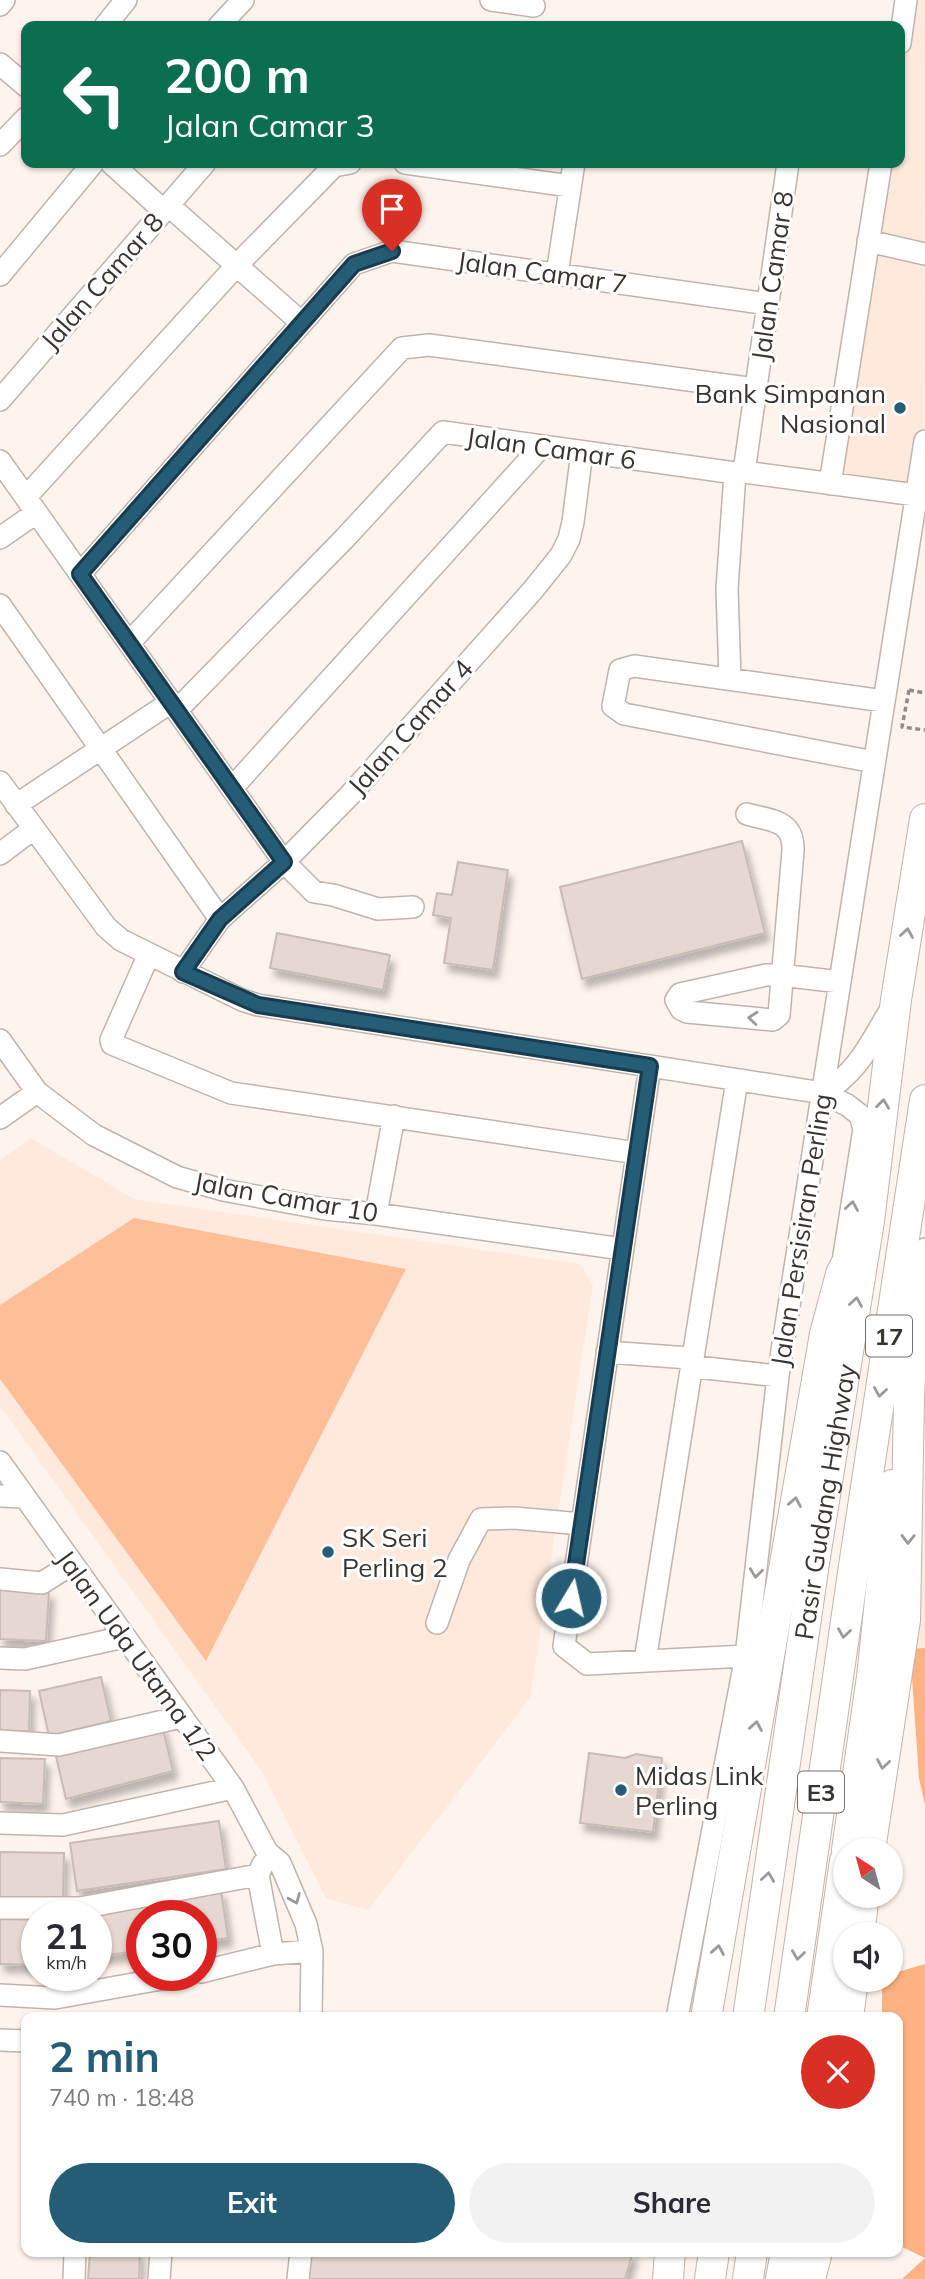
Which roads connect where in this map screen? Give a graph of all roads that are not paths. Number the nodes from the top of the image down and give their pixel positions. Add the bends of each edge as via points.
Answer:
1 (4, 0) edge
2 (127, 0) edge
3 (243, 0) edge
4 (491, 0) edge
5 (906, 0) edge
6 (0, 5) edge
7 (534, 11) edge
8 (109, 21) edge
9 (224, 21) edge
10 (903, 21) edge
11 (0, 64) edge
12 (21, 82) edge
13 (21, 123) edge
14 (0, 145) edge
15 (89, 168) edge
16 (117, 168) edge
17 (201, 168) edge
18 (332, 168) edge
19 (441, 168) edge
20 (573, 168) edge
21 (787, 168) edge
22 (880, 168) edge
23 (570, 186) junction
24 (166, 207) junction
25 (868, 241) junction
26 (925, 254) edge
27 (237, 265) junction
28 (557, 274) junction
29 (0, 275) edge
30 (768, 304) junction
31 (302, 323) junction
32 (755, 389) junction
33 (0, 400) edge
34 (925, 441) edge
35 (541, 447) junction
36 (582, 452) junction
37 (0, 461) edge
38 (739, 473) junction
39 (830, 484) junction
40 (916, 495) junction
41 (31, 505) junction
42 (0, 538) edge
43 (80, 574) junction
44 (0, 605) edge
45 (129, 643) junction
46 (730, 679) junction
47 (884, 701) junction
48 (174, 706) junction
49 (100, 749) junction
50 (874, 762) junction
51 (0, 782) edge
52 (232, 788) junction
53 (16, 805) junction
54 (747, 814) dead end
55 (925, 819) edge
56 (33, 829) junction
57 (0, 854) edge
58 (284, 862) junction
59 (413, 907) dead end
60 (220, 919) junction
61 (149, 954) junction
62 (183, 972) junction
63 (840, 982) junction
64 (896, 1000) junction
65 (0, 1040) edge
66 (650, 1066) junction
67 (737, 1080) junction
68 (37, 1092) junction
69 (823, 1093) junction
70 (925, 1103) edge
71 (394, 1116) junction
72 (0, 1118) edge
73 (636, 1153) junction
74 (376, 1214) junction
75 (869, 1220) junction
76 (622, 1249) junction
77 (925, 1249) edge
78 (841, 1274) junction
79 (914, 1294) junction
80 (607, 1352) junction
81 (693, 1363) junction
82 (778, 1376) junction
83 (909, 1397) junction
84 (0, 1462) edge
85 (0, 1496) edge
86 (24, 1497) junction
87 (582, 1524) junction
88 (814, 1563) joint
89 (72, 1564) junction
90 (854, 1566) joint
91 (0, 1579) edge
92 (437, 1623) dead end
93 (124, 1637) junction
94 (746, 1656) junction
95 (0, 1658) edge
96 (645, 1661) junction
97 (181, 1717) junction
98 (0, 1741) edge
99 (233, 1788) junction
100 (0, 1823) edge
101 (849, 1838) edge
102 (872, 1838) edge
103 (267, 1852) junction
104 (258, 1875) junction
105 (838, 1908) edge
106 (0, 1909) edge
107 (312, 1951) junction
108 (273, 1954) junction
109 (217, 1968) edge
110 (126, 1985) edge
111 (851, 1992) edge
112 (0, 1995) edge
113 (311, 2012) edge
114 (678, 2012) edge
115 (707, 2012) edge
116 (749, 2012) edge
117 (790, 2012) edge
118 (823, 2012) edge
119 (849, 2012) edge
120 (0, 2040) edge
121 (21, 2041) edge
122 (75, 2257) edge
123 (161, 2257) edge
124 (300, 2257) edge
125 (669, 2257) edge
126 (711, 2257) edge
127 (712, 2257) edge
128 (751, 2257) edge
129 (785, 2257) edge
130 (816, 2257) edge
131 (74, 2279) edge
132 (159, 2279) edge
133 (298, 2279) edge
134 (667, 2279) edge
135 (700, 2279) edge
136 (710, 2279) edge
137 (747, 2279) edge
138 (781, 2279) edge
139 (810, 2279) edge

1 - 6 street
2 - 8 street
3 - 9 street
4 - 7 street
5 - 10 street
11 - 12 street
13 - 14 street
15 - 29 street
16 - 24 street
17 - 24 street, Jalan Camar 8
18 - 27 street
19 - 23 street
20 - 23 street
21 - 30 street, Jalan Camar 8
22 - 25 street
23 - 28 street
24 - 27 street
24 - 33 street, Jalan Camar 8
25 - 26 street
25 - 39 street
27 - 31 street
27 - 41 street
28 - 30 street, Jalan Camar 7
28 - 31 street, Jalan Camar 7 via 392,251 354,264
30 - 32 street, Jalan Camar 8
31 - 43 street, Jalan Camar 7
32 - 38 street, Jalan Camar 8
32 - 45 street via 429,345 402,348
34 - 40 street, Jalan Persisiran Perling
35 - 36 street, Jalan Camar 6
35 - 48 street, Jalan Camar 6 via 443,432 345,538
35 - 52 street
36 - 38 street, Jalan Camar 6
36 - 58 street, Jalan Camar 4 via 573,522 561,555 350,795
37 - 41 street
38 - 39 street, Jalan Camar 6
38 - 46 street, Jalan Camar 8 via 727,589
39 - 40 street, Jalan Camar 6
40 - 47 street, Jalan Persisiran Perling
41 - 42 street
41 - 43 street
43 - 45 street
44 - 49 street
45 - 48 street
46 - 47 street
46 - 50 street via 634,666 620,670 613,706 624,715
47 - 50 street, Jalan Persisiran Perling
48 - 49 street
48 - 52 street
49 - 53 street
49 - 60 street
50 - 63 street, Jalan Persisiran Perling
51 - 53 street
52 - 58 street
53 - 56 street
54 - 63 street via 788,828 793,838 781,975
64 -> 55 highway, Pasir Gudang Highway / 17
56 - 57 street
56 - 61 street via 106,927
58 - 59 street via 314,892 378,909
58 - 60 street, Jalan Camar 4
60 - 62 street, Jalan Camar 4
61 - 62 street
61 - 71 street via 112,1044 231,1093
62 - 66 street via 258,1005
63 - 69 street, Jalan Persisiran Perling
64 - 69 street via 858,1064 842,1082
75 -> 64 highway, Pasir Gudang Highway / 17
65 - 68 street, Jalan Camar 10
66 - 67 street
66 - 73 street
67 - 69 street
67 - 81 street
68 - 72 street
68 - 74 street, Jalan Camar 10 via 93,1135 177,1177 325,1209
78 -> 69 street via 864,1129 860,1115
69 - 82 street, Jalan Persisiran Perling
70 - 79 highway
70 -> 90 highway, Pasir Gudang Highway / 17
71 - 73 street
71 - 74 street
73 - 76 street
74 - 76 street, Jalan Camar 10
75 - 78 highway
88 -> 75 highway, Pasir Gudang Highway / 17
76 - 80 street
77 - 79 street
115 -> 78 highway via 801,1465
79 - 83 highway
80 - 81 street via 689,1358
80 - 87 street
81 - 82 street
81 - 96 street
82 -> 94 street, Jalan Persisiran Perling
83 - 101 highway via 894,1461 872,1677
83 -> 102 highway via 905,1620
84 - 86 street, Jalan Uda Utama 1/2
85 - 86 street
86 - 89 street, Jalan Uda Utama 1/2
87 - 92 street via 481,1518 459,1560
87 - 96 street via 564,1646 587,1664
116 -> 88 highway, Pasir Gudang Highway / E3
89 - 91 street via 42,1583
89 - 93 street, Jalan Uda Utama 1/2
90 -> 117 highway, Pasir Gudang Highway / E3
93 - 95 street via 25,1659
93 - 97 street, Jalan Uda Utama 1/2
94 - 96 street
94 - 114 street, Jalan Persisiran Perling
97 - 98 street via 59,1745
97 - 99 street, Jalan Uda Utama 1/2
99 - 100 street via 63,1825
99 - 103 street, Jalan Uda Utama 1/2
103 - 104 street
103 -> 107 street, Jalan Uda Utama 1/2 via 280,1863 306,1924
104 - 106 street via 80,1908
104 - 108 street
105 - 118 highway
107 - 108 street
107 - 113 street
108 - 109 street
110 - 112 street via 55,1998
111 - 119 highway
120 - 121 street
122 - 131 street
123 - 132 street
124 - 133 street
125 - 134 highway
126 - 135 street
127 - 136 highway
128 - 137 highway
129 - 138 highway
130 - 139 highway

